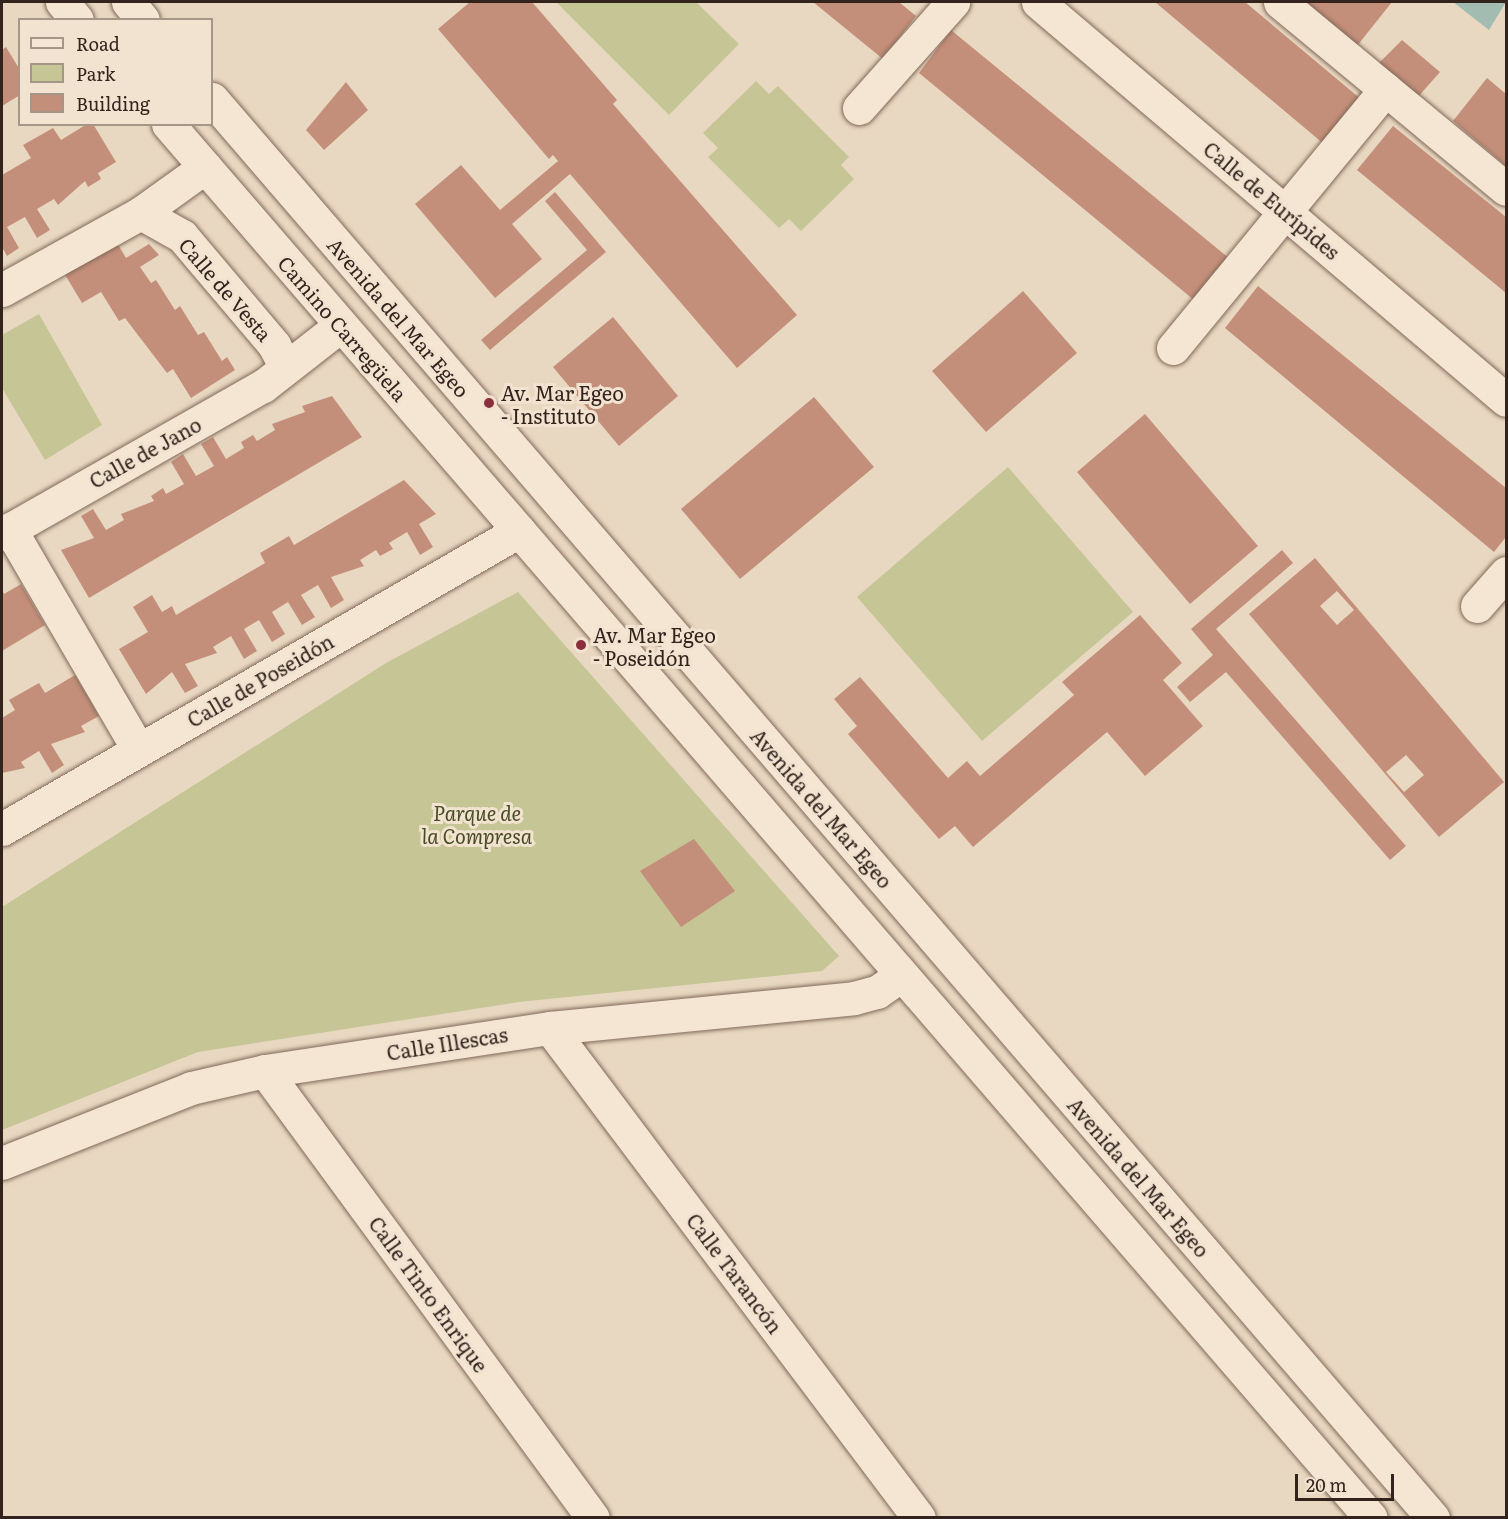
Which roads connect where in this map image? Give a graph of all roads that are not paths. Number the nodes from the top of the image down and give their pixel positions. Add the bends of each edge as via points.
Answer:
1 (62, 2) edge
2 (128, 2) edge
3 (953, 2) edge
4 (1038, 2) edge
5 (1280, 2) edge
6 (75, 18) edge
7 (141, 18) edge
8 (1386, 89) junction
9 (213, 100) edge
10 (859, 108) dead end
11 (170, 126) edge
12 (205, 167) junction
13 (1506, 189) edge
14 (1286, 211) junction
15 (141, 213) junction
16 (2, 290) edge
17 (341, 325) junction
18 (1173, 348) dead end
19 (284, 364) junction
20 (1506, 400) edge
21 (5, 531) edge
22 (519, 531) junction
23 (1506, 573) edge
24 (1477, 606) dead end
25 (138, 749) junction
26 (2, 829) edge
27 (901, 975) junction
28 (550, 1028) junction
29 (266, 1071) junction
30 (2, 1163) edge
31 (1342, 1505) edge
32 (593, 1518) edge
33 (919, 1518) edge
34 (1371, 1518) edge
35 (1433, 1518) edge

1 - 6 street
2 - 7 street
3 - 10 street
4 - 14 street, Calle de Eurípides
5 - 8 street
8 - 13 street
8 - 14 street
9 - 35 street, Avenida del Mar Egeo
11 - 12 street, Camino Carregüela
12 - 15 street
12 - 17 street, Camino Carregüela
14 - 18 street
14 - 20 street, Calle de Eurípides
15 - 16 street
15 - 19 street, Calle de Vesta via 182,236 274,345
17 - 19 street, Calle de Jano
17 - 22 street, Camino Carregüela
19 - 21 street, Calle de Jano via 263,386
21 - 25 street
22 - 25 street, Calle de Poseidón
22 - 27 street
23 - 24 street
25 - 26 street, Calle de Poseidón
27 - 28 street, Calle Illescas via 877,992 854,998
27 - 31 street
28 - 29 street, Calle Illescas
28 - 33 street, Calle Tarancón
29 - 30 street, Calle Illescas via 191,1088
29 - 32 street, Calle Tinto Enrique
31 - 34 street

